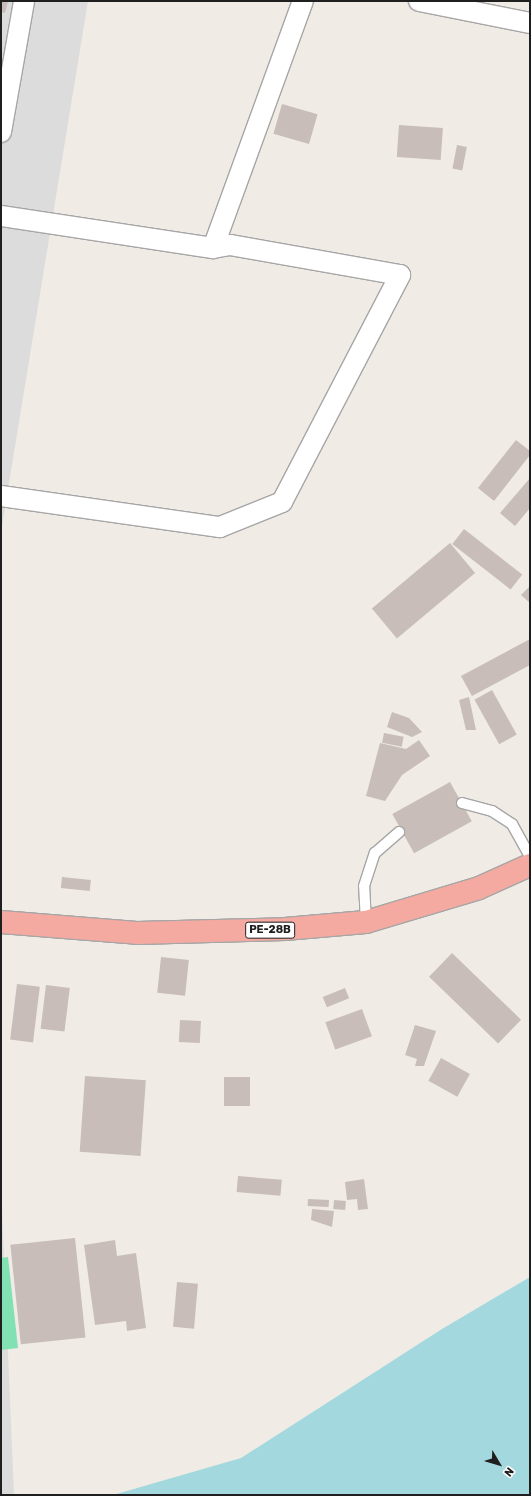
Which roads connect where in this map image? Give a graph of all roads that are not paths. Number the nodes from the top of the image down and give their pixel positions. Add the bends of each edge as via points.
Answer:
1 (24, 1) edge
2 (303, 1) edge
3 (419, 1) edge
4 (530, 23) edge
5 (1, 132) edge
6 (1, 216) edge
7 (213, 248) junction
8 (1, 496) edge
9 (462, 802) dead end
10 (398, 832) dead end
11 (530, 856) edge
12 (530, 865) edge
13 (1, 922) edge
14 (366, 922) junction

1 - 5 street
2 - 7 street
3 - 4 street
6 - 7 street
7 - 8 street via 230,245 400,275 282,502 220,527
9 - 11 lane via 492,811 512,824
10 - 14 lane via 375,853 364,886
12 - 14 highway, PE-28B via 479,888
13 - 14 highway, PE-28B via 137,933 285,929

